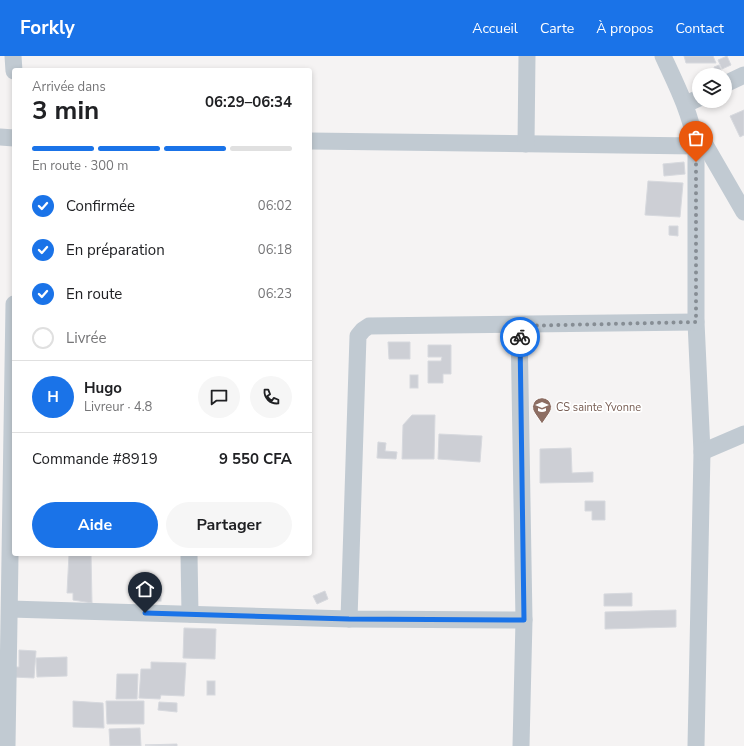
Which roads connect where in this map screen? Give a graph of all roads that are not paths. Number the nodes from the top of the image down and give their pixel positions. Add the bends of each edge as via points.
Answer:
1 (13, 56) edge
2 (527, 56) edge
3 (663, 56) edge
4 (14, 68) edge
5 (744, 75) edge
6 (732, 81) edge
7 (692, 101) edge
8 (692, 108) edge
9 (692, 124) junction
10 (0, 138) edge
11 (12, 138) edge
12 (312, 141) edge
13 (526, 144) junction
14 (696, 146) junction
15 (744, 212) edge
16 (0, 321) edge
17 (12, 321) edge
18 (696, 322) junction
19 (519, 326) junction
20 (744, 434) edge
21 (702, 452) junction
22 (12, 465) edge
23 (189, 556) edge
24 (10, 609) junction
25 (190, 614) junction
26 (349, 619) junction
27 (524, 620) junction
28 (7, 746) edge
29 (520, 746) edge
30 (696, 746) edge

1 - 4 street
2 - 13 street
3 - 7 street
5 - 6 street
8 - 9 street
9 - 14 street
9 - 15 street
10 - 11 street
12 - 13 street
13 - 14 street
14 - 18 street
16 - 17 street
18 - 19 street
18 - 21 street
19 - 26 street via 369,326 358,336
19 - 27 street
20 - 21 street
21 - 30 street
22 - 24 street
23 - 25 street
24 - 25 street
24 - 28 street
25 - 26 street
26 - 27 street
27 - 29 street

